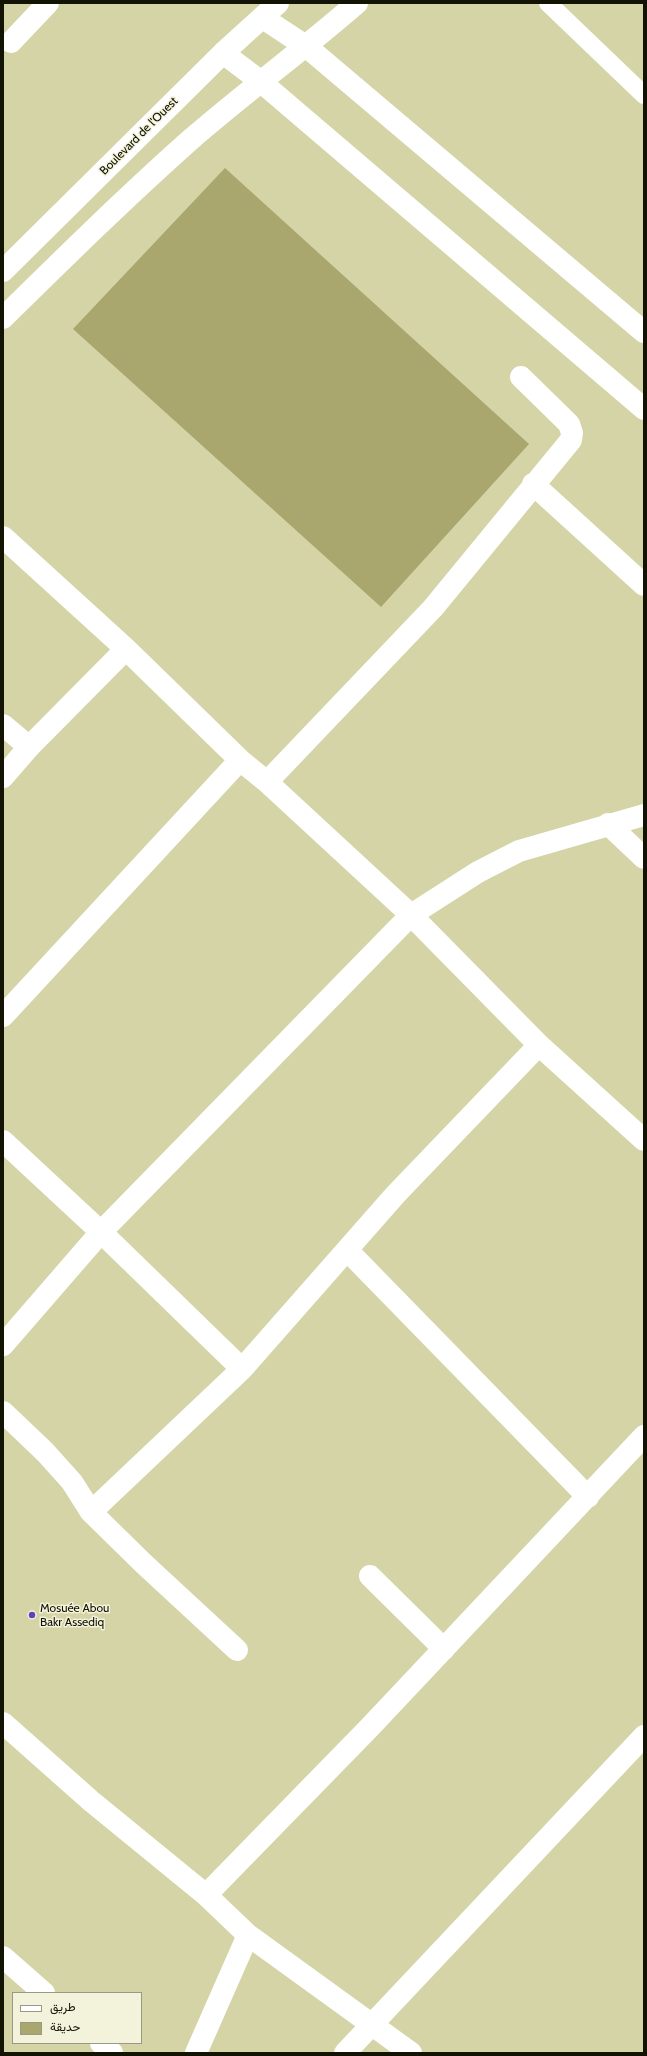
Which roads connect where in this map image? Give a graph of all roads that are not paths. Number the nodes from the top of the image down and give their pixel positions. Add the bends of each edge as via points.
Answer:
1 (48, 3) edge
2 (278, 3) edge
3 (357, 3) edge
4 (548, 3) edge
5 (263, 18) junction
6 (11, 42) dead end
7 (306, 47) junction
8 (223, 53) junction
9 (260, 81) junction
10 (644, 95) edge
11 (3, 272) edge
12 (3, 318) edge
13 (644, 332) edge
14 (521, 377) dead end
15 (644, 409) edge
16 (533, 484) junction
17 (3, 537) edge
18 (644, 585) edge
19 (126, 650) junction
20 (3, 725) edge
21 (29, 747) junction
22 (240, 760) junction
23 (3, 777) edge
24 (267, 782) junction
25 (644, 815) edge
26 (608, 824) junction
27 (644, 858) edge
28 (411, 916) junction
29 (3, 1016) edge
30 (539, 1045) junction
31 (644, 1140) edge
32 (3, 1142) edge
33 (101, 1232) junction
34 (347, 1250) junction
35 (3, 1345) edge
36 (242, 1369) junction
37 (3, 1412) edge
38 (644, 1436) edge
39 (588, 1497) junction
40 (91, 1512) junction
41 (370, 1576) dead end
42 (444, 1648) junction
43 (237, 1650) dead end
44 (3, 1723) edge
45 (644, 1736) edge
46 (206, 1895) junction
47 (248, 1934) junction
48 (3, 1957) edge
49 (43, 1992) edge
50 (372, 2024) junction
51 (101, 2044) edge
52 (112, 2053) edge
53 (196, 2053) edge
54 (345, 2053) edge
55 (411, 2053) edge

1 - 6 street
2 - 5 street, Boulevard de l'Ouest
3 - 7 street
4 - 10 lane
5 - 7 street
5 - 8 street, Boulevard de l'Ouest
7 - 9 street
7 - 13 street
8 - 9 street
8 - 11 street, Boulevard de l'Ouest
9 - 12 street via 119,205
9 - 15 street
14 - 16 street via 572,428 571,440
16 - 18 street
16 - 24 street via 433,608
17 - 19 street
19 - 21 street
19 - 22 street
20 - 21 street
21 - 23 street
22 - 24 street
22 - 29 street
24 - 28 street
25 - 26 street
26 - 27 street
26 - 28 street via 519,851 478,872
28 - 30 street
28 - 33 street
30 - 31 street
30 - 34 street via 396,1194
32 - 33 street
33 - 35 street
33 - 36 street
34 - 36 street
34 - 39 street
36 - 40 street
37 - 40 street via 72,1482
38 - 39 street
39 - 42 street
40 - 43 street
41 - 42 street
42 - 46 street
44 - 46 street via 91,1801
45 - 50 street
46 - 47 street
47 - 50 street
47 - 53 street
48 - 49 street
50 - 54 street
50 - 55 street
51 - 52 street

